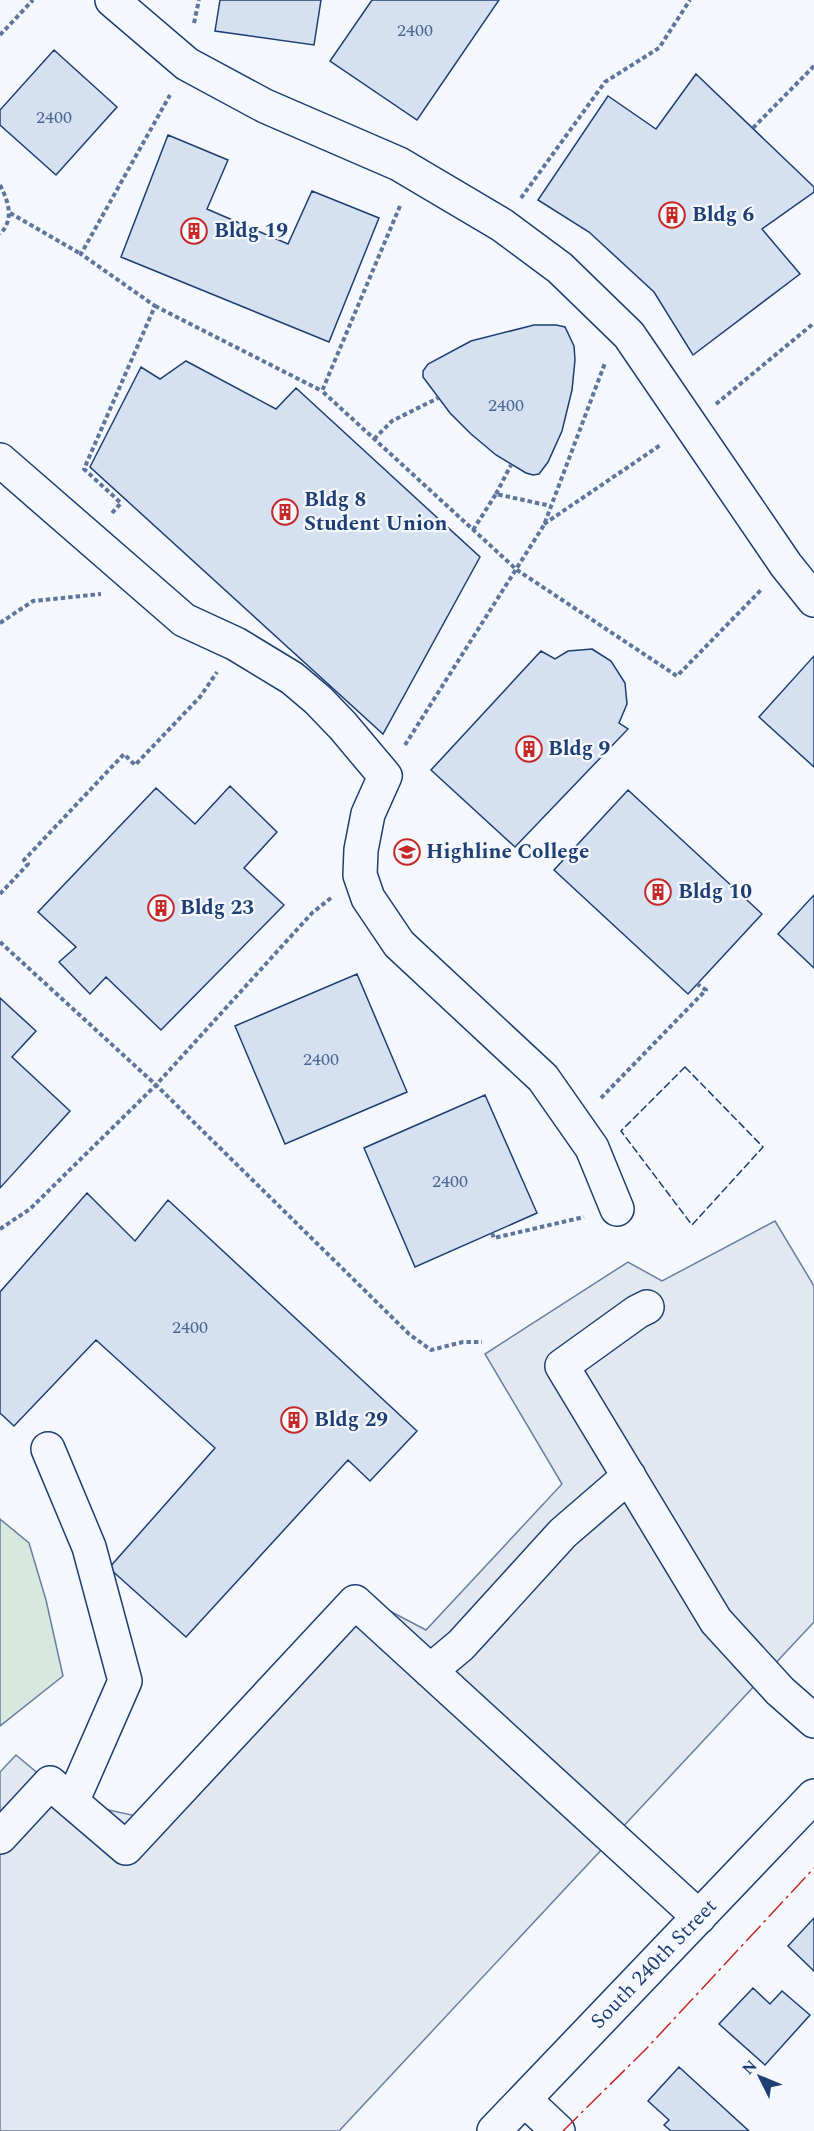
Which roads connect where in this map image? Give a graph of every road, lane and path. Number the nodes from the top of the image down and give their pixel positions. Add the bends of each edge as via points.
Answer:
1 (33, 0) edge
2 (112, 0) edge
3 (690, 0) edge
4 (0, 35) edge
5 (187, 64) junction
6 (814, 66) edge
7 (753, 128) dead end
8 (414, 173) junction
9 (0, 185) edge
10 (10, 213) junction
11 (502, 225) junction
12 (0, 234) edge
13 (81, 254) junction
14 (155, 306) junction
15 (814, 323) edge
16 (620, 326) junction
17 (322, 391) junction
18 (438, 398) dead end
19 (690, 425) junction
20 (374, 439) junction
21 (0, 460) edge
22 (512, 465) dead end
23 (496, 494) junction
24 (551, 506) junction
25 (544, 525) junction
26 (473, 530) junction
27 (91, 539) junction
28 (786, 565) junction
29 (517, 570) junction
30 (102, 594) dead end
31 (814, 600) edge
32 (0, 623) edge
33 (236, 644) junction
34 (385, 776) junction
35 (360, 875) junction
36 (0, 894) edge
37 (0, 942) edge
38 (697, 984) dead end
39 (156, 1085) junction
40 (572, 1119) junction
41 (617, 1209) joint
42 (0, 1229) edge
43 (492, 1233) dead end
44 (647, 1307) dead end
45 (482, 1342) dead end
46 (48, 1449) dead end
47 (629, 1476) junction
48 (430, 1671) junction
49 (814, 1721) edge
50 (72, 1802) junction
51 (810, 1810) edge
52 (0, 1837) edge
53 (699, 1917) junction
54 (525, 2100) junction
55 (494, 2131) edge
56 (558, 2131) edge

1 - 4 path
2 - 5 main road
3 - 11 path via 659,48 605,82
5 - 8 main road via 265,106
5 - 13 path
6 - 7 path
8 - 11 main road
8 - 17 path
9 - 10 path
10 - 12 path
10 - 13 path
11 - 16 main road via 560,268
13 - 14 path
14 - 17 path
14 - 27 path via 84,469 121,503
15 - 19 path
16 - 19 main road
16 - 24 path
17 - 20 path
18 - 20 path via 392,421
19 - 25 path
19 - 28 main road
20 - 26 path
21 - 27 main road
22 - 23 path
23 - 24 path
23 - 26 path
24 - 25 path
25 - 29 path
26 - 29 path
27 - 33 main road via 184,620
28 - 29 path via 677,676
28 - 31 main road
29 - 34 path
30 - 32 path via 33,601
33 - 34 main road via 292,678 318,700
33 - 36 path via 200,697 135,765 124,754 24,861 28,864
34 - 35 main road via 368,814
35 - 39 path via 312,913
35 - 40 main road via 368,898 399,944 543,1078
37 - 39 path
38 - 40 path via 706,990 603,1097
39 - 42 path via 30,1209
39 - 45 path via 409,1334 431,1350 463,1341
40 - 41 main road via 592,1148
41 - 43 path via 494,1238
44 - 47 main road via 562,1366
46 - 50 main road via 89,1547 125,1681
47 - 48 main road via 562,1533 461,1645
47 - 49 main road via 716,1621 780,1691
48 - 50 main road via 355,1602 126,1848
48 - 53 main road
50 - 52 main road via 50,1783
51 - 53 main road, South 240th Street
53 - 54 main road, South 240th Street
54 - 55 main road, South 240th Street
54 - 56 main road

